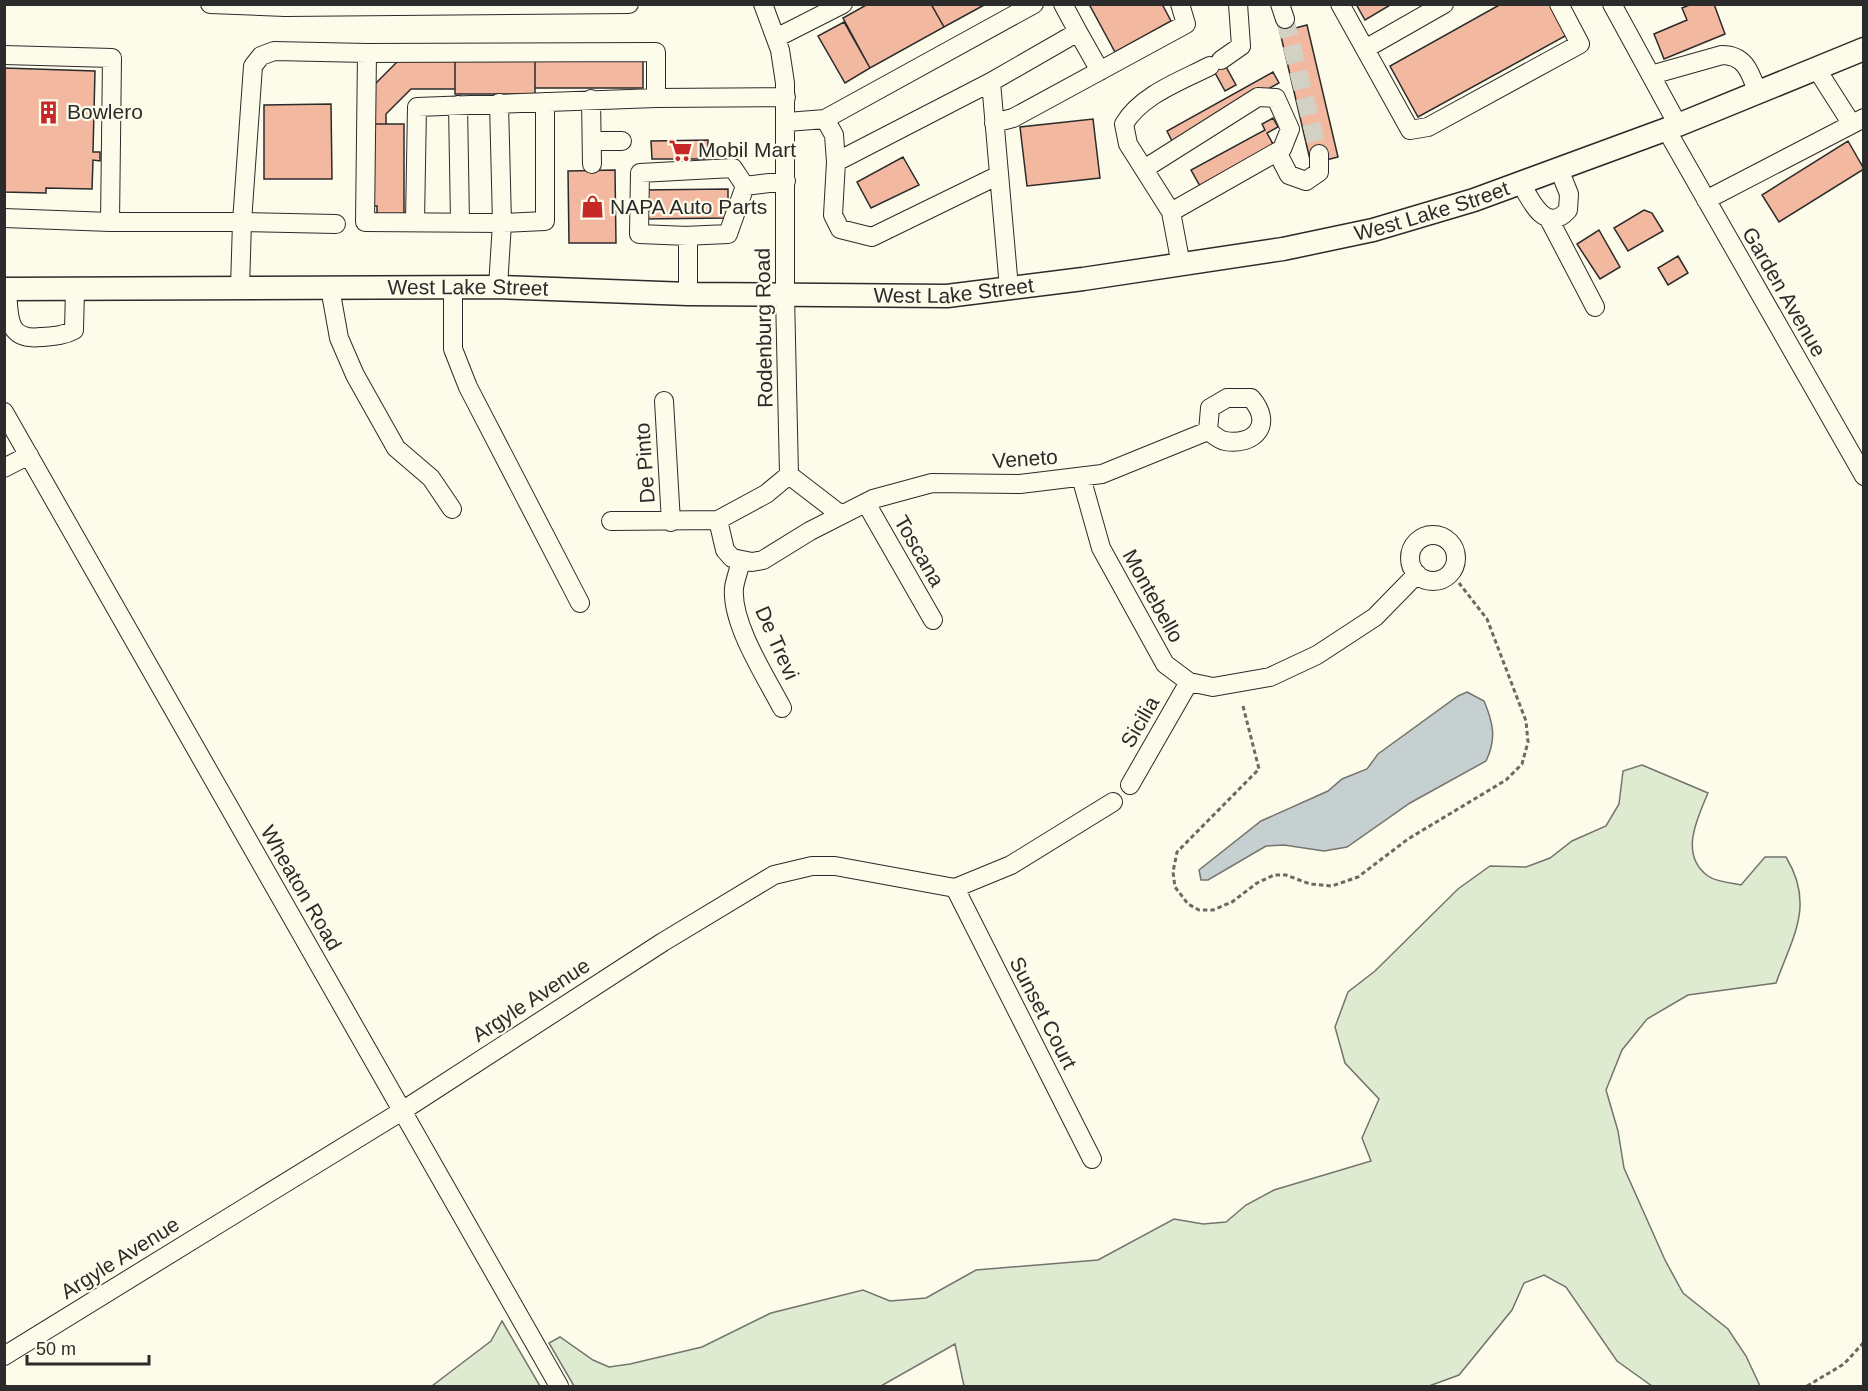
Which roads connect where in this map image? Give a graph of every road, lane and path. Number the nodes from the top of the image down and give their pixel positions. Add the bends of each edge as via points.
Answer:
1 (210, 4) edge
2 (629, 4) edge
3 (763, 4) edge
4 (843, 4) edge
5 (1034, 4) edge
6 (1063, 4) edge
7 (1180, 4) edge
8 (1238, 4) edge
9 (1341, 4) edge
10 (1444, 4) edge
11 (1559, 4) edge
12 (1612, 4) edge
13 (285, 6) edge
14 (1078, 32) junction
15 (776, 38) junction
16 (1365, 49) junction
17 (1863, 49) edge
18 (367, 53) junction
19 (4, 55) edge
20 (1816, 68) junction
21 (1100, 71) junction
22 (1651, 75) junction
23 (991, 82) junction
24 (1757, 91) junction
25 (786, 97) junction
26 (656, 98) junction
27 (591, 99) junction
28 (545, 102) junction
29 (500, 103) junction
30 (458, 105) junction
31 (825, 119) junction
32 (1857, 120) edge
33 (787, 122) junction
34 (994, 123) junction
35 (1672, 127) junction
36 (592, 141) junction
37 (622, 141) dead end
38 (1277, 152) junction
39 (1319, 154) tunnel mouth
40 (836, 162) junction
41 (592, 164) dead end
42 (1144, 168) junction
43 (1559, 169) junction
44 (999, 175) junction
45 (786, 181) junction
46 (1521, 183) junction
47 (745, 186) junction
48 (1706, 200) junction
49 (1171, 212) junction
50 (4, 218) edge
51 (1549, 219) junction
52 (110, 222) junction
53 (242, 222) junction
54 (415, 222) junction
55 (460, 222) junction
56 (502, 223) junction
57 (336, 224) dead end
58 (684, 236) junction
59 (1182, 265) junction
60 (453, 287) junction
61 (498, 287) junction
62 (240, 288) junction
63 (330, 288) junction
64 (1009, 288) junction
65 (6, 289) edge
66 (75, 289) junction
67 (688, 294) junction
68 (785, 295) junction
69 (1595, 307) dead end
70 (664, 401) dead end
71 (4, 412) edge
72 (1208, 431) dead end
73 (29, 455) junction
74 (4, 468) edge
75 (789, 475) junction
76 (1863, 476) edge
77 (1081, 477) junction
78 (866, 503) junction
79 (452, 509) dead end
80 (842, 515) junction
81 (718, 520) junction
82 (611, 522) dead end
83 (671, 522) junction
84 (741, 561) junction
85 (1417, 574) dead end
86 (1459, 583) dead end
87 (580, 603) dead end
88 (933, 620) dead end
89 (1189, 682) junction
90 (1243, 706) dead end
91 (782, 708) dead end
92 (1130, 785) dead end
93 (1113, 802) dead end
94 (955, 888) junction
95 (402, 1111) junction
96 (1092, 1159) dead end
97 (1863, 1342) edge
98 (4, 1356) edge
99 (558, 1386) edge
100 (1806, 1386) edge

1 - 13 street
2 - 13 street
3 - 15 street, Rodenburg Road
4 - 15 street
5 - 31 street
6 - 14 street
7 - 21 street via 1186,24
8 - 42 street via 1241,46 1137,107 1124,124 1128,144
9 - 16 street
10 - 16 street
11 - 16 street via 1580,44 1428,127 1410,130
12 - 22 street, Garden Avenue
14 - 21 street
14 - 23 street
15 - 25 street, Rodenburg Road
17 - 20 main road, West Lake Street
18 - 26 street via 656,52
18 - 53 street via 274,51 256,60
18 - 54 street via 365,222
19 - 52 street via 112,58
20 - 24 main road, West Lake Street
20 - 32 street
21 - 34 street via 1013,118
22 - 24 street via 1734,55 1750,72
22 - 35 street, Garden Avenue
23 - 34 street
23 - 40 street
24 - 35 main road, West Lake Street
25 - 26 street
25 - 33 street, Rodenburg Road
26 - 27 street
27 - 28 street
27 - 36 street
28 - 29 street
28 - 56 street via 545,221
29 - 30 street
29 - 56 street
30 - 54 street via 417,107
30 - 55 street
31 - 33 street
31 - 40 street via 834,135
32 - 48 street
33 - 45 street, Rodenburg Road
34 - 44 street
35 - 43 main road, West Lake Street
35 - 48 street, Garden Avenue
36 - 37 street
36 - 41 street
38 - 39 street via 1289,175 1306,181 1318,172
38 - 42 street via 1290,129 1276,98 1258,97
38 - 49 street
40 - 44 street via 833,215 840,229 872,237
42 - 49 street
43 - 46 main road, West Lake Street
43 - 51 street via 1570,202 1564,215
44 - 64 street
45 - 47 street
45 - 68 street, Rodenburg Road
46 - 51 street via 1533,206
46 - 59 main road, West Lake Street via 1373,230
47 - 58 street via 728,234
47 - 58 street via 733,168 640,173 639,234
48 - 76 street, Garden Avenue
49 - 59 street
50 - 52 street
51 - 69 street
52 - 53 street
53 - 57 street
53 - 62 street
54 - 55 street
55 - 56 street
56 - 61 street
58 - 67 street via 688,236
59 - 64 main road, West Lake Street
60 - 61 main road, West Lake Street
60 - 63 main road, West Lake Street
60 - 87 street via 453,350 468,387
61 - 67 main road, West Lake Street
62 - 63 main road, West Lake Street
62 - 66 main road, West Lake Street
63 - 79 street via 339,339 355,375 396,448 431,478
64 - 68 main road, West Lake Street via 947,296
65 - 66 main road, West Lake Street
65 - 66 street via 12,328 28,339 65,335 74,330
67 - 68 main road, West Lake Street
68 - 75 street, Rodenburg Road
70 - 83 street, De Pinto
71 - 73 street, Wheaton Road
72 - 77 street, Veneto via 1102,474
73 - 74 street
73 - 95 street, Wheaton Road
75 - 80 street
75 - 81 street via 766,494
77 - 78 street, Veneto via 1020,484 932,483
77 - 89 street, Montebello via 1101,548 1166,664
78 - 80 street, Veneto
78 - 88 street, Toscana
80 - 84 street, Veneto via 762,560
81 - 83 street
81 - 84 street via 725,550
82 - 83 street
84 - 91 street, De Trevi via 734,589 739,616 750,648
85 - 89 street via 1375,617 1308,660 1270,677 1213,687
86 - 90 path via 1487,619 1520,699 1528,742 1522,764 1499,786 1408,839 1358,877 1332,886 1274,875 1232,902 1213,910 1199,910 1188,904 1175,887 1177,852 1259,769
89 - 92 street, Sicilia
93 - 94 street via 1011,865
94 - 95 street, Argyle Avenue via 842,866 812,866 774,875
94 - 96 street, Sunset Court
95 - 98 street, Argyle Avenue
95 - 99 street, Wheaton Road
97 - 100 path via 1844,1364

